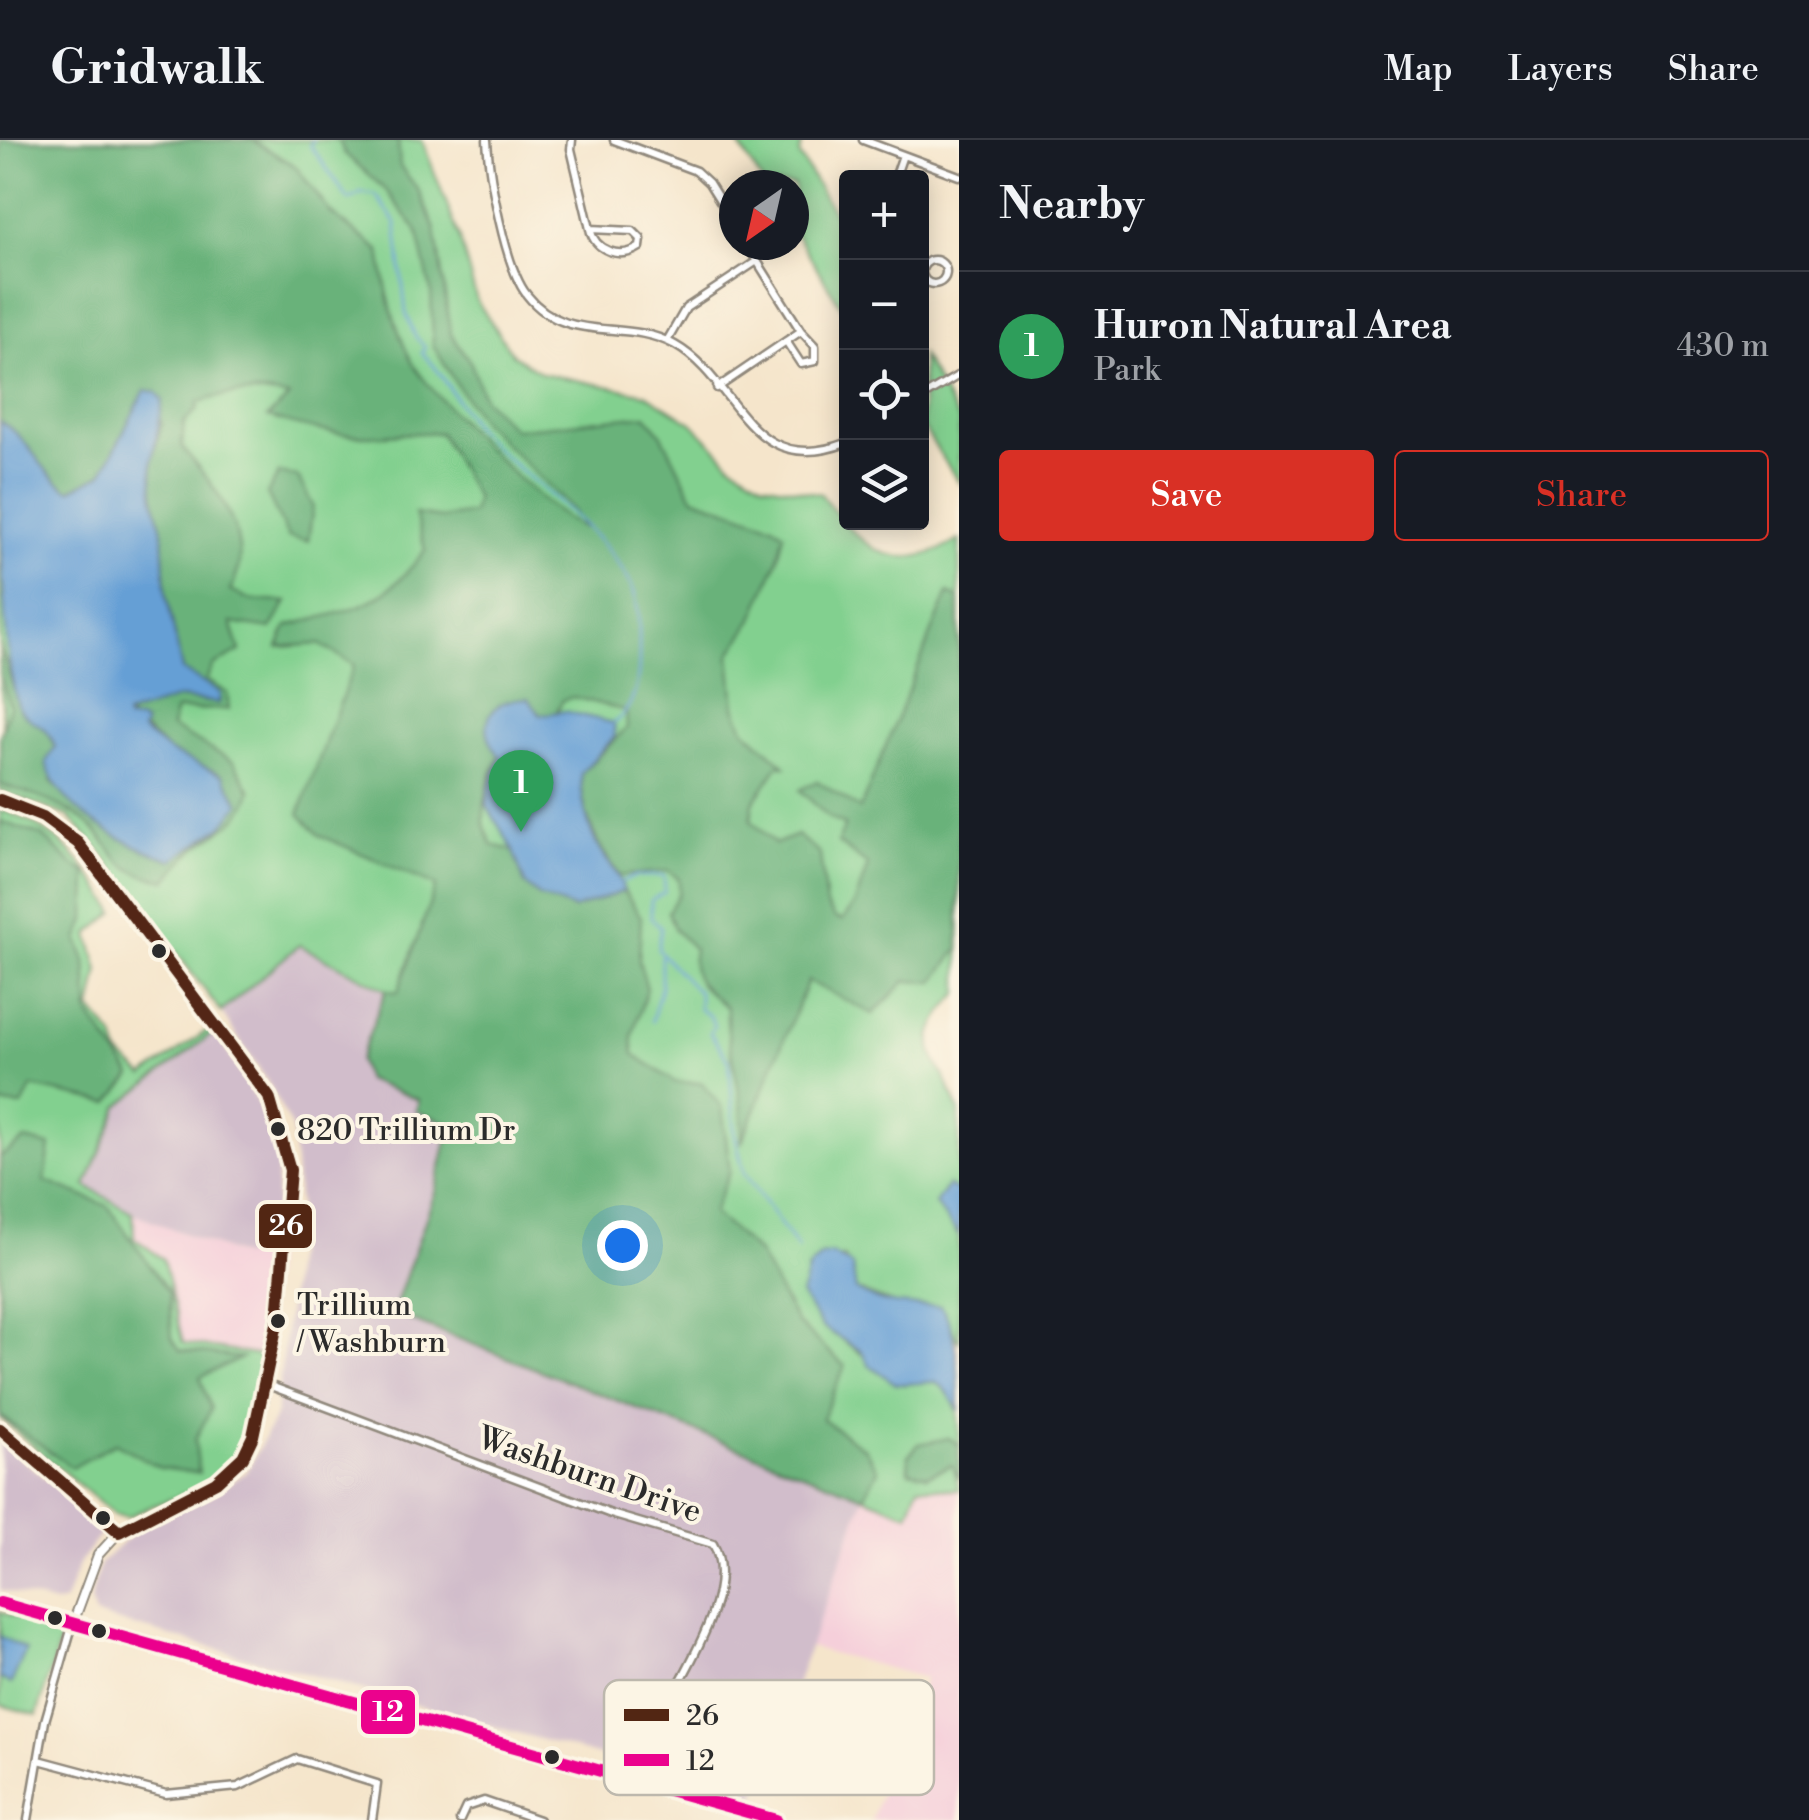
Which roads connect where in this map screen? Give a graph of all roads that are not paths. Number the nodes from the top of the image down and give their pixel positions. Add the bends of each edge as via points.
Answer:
1 (487, 140) edge
2 (572, 140) edge
3 (614, 140) edge
4 (863, 140) edge
5 (903, 155) junction
6 (898, 170) edge
7 (959, 176) edge
8 (719, 199) edge
9 (590, 229) junction
10 (758, 262) joint
11 (801, 331) junction
12 (786, 340) junction
13 (666, 341) junction
14 (959, 375) edge
15 (717, 388) junction
16 (929, 393) edge
17 (839, 444) edge
18 (0, 800) edge
19 (268, 1386) junction
20 (0, 1429) edge
21 (119, 1532) junction
22 (0, 1603) edge
23 (73, 1623) junction
24 (681, 1680) edge
25 (39, 1760) junction
26 (604, 1772) edge
27 (687, 1795) edge
28 (28, 1820) edge
29 (372, 1820) edge
30 (460, 1820) edge
31 (539, 1820) edge
32 (776, 1820) edge

1 - 13 street via 513,265 528,297 567,326
2 - 9 street
3 - 8 street via 696,171
4 - 5 street
5 - 6 street
5 - 7 street
9 - 9 street via 603,249 630,253 640,247 634,231
10 - 11 street
10 - 13 street via 686,308
11 - 12 street
11 - 12 street via 817,350 811,364 801,364
12 - 15 street
13 - 15 street
14 - 16 street
15 - 17 street via 748,424 783,446 808,451
18 - 19 street via 43,817 78,843 269,1096 290,1176
19 - 21 street via 256,1432 226,1476
19 - 24 street, Washburn Drive via 611,1514 714,1544 719,1564 709,1626
20 - 21 street
21 - 23 street via 98,1555
22 - 23 main road
23 - 25 street
23 - 26 main road
25 - 28 street
25 - 29 street via 146,1790 186,1794 238,1788 276,1766 305,1760 377,1784
27 - 32 main road
30 - 31 street via 466,1806 484,1801

